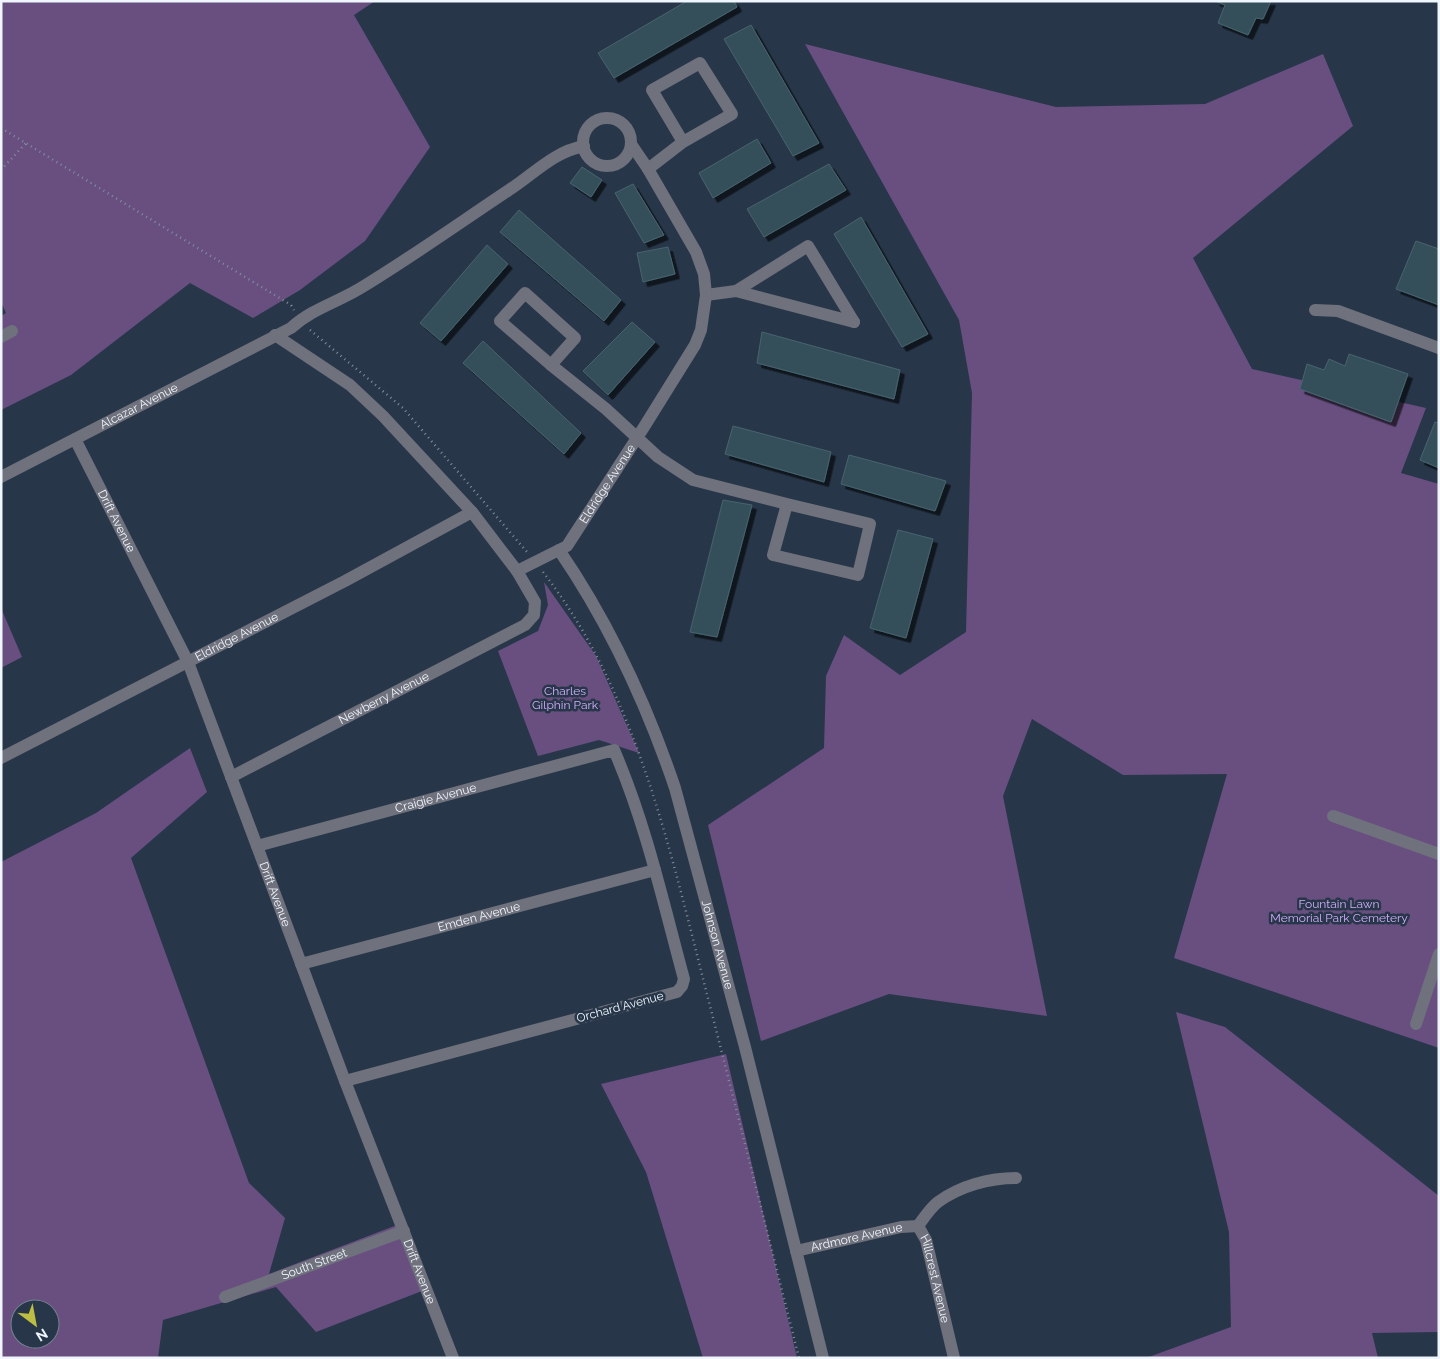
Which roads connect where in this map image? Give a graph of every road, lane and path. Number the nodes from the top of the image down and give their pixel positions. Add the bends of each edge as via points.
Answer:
1 (1, 128) edge
2 (682, 142) junction
3 (26, 143) junction
4 (631, 144) junction
5 (584, 146) junction
6 (648, 169) junction
7 (1, 170) edge
8 (736, 291) junction
9 (706, 295) junction
10 (291, 305) dead end
11 (1315, 310) dead end
12 (275, 335) junction
13 (1439, 348) edge
14 (551, 366) junction
15 (75, 439) junction
16 (636, 439) junction
17 (1, 476) edge
18 (786, 504) junction
19 (472, 512) junction
20 (559, 550) junction
21 (517, 571) junction
22 (188, 662) junction
23 (614, 750) joint
24 (1, 758) edge
25 (231, 777) junction
26 (1333, 816) dead end
27 (257, 846) junction
28 (1439, 854) edge
29 (655, 870) junction
30 (1439, 954) edge
31 (301, 964) junction
32 (1416, 1024) dead end
33 (345, 1080) junction
34 (1016, 1178) dead end
35 (918, 1226) junction
36 (404, 1231) junction
37 (796, 1251) junction
38 (225, 1297) dead end
39 (453, 1358) edge
40 (823, 1358) edge
41 (954, 1358) edge

1 - 3 path
2 - 2 street via 652,90 700,63 732,114
2 - 6 street
3 - 7 path
3 - 10 path
4 - 5 street via 625,158 608,166 590,160
4 - 5 street via 632,136 624,124 606,118 589,126 584,133
4 - 6 street, Eldridge Avenue
5 - 12 street, Alcazar Avenue via 556,155 515,187 364,286 314,310 291,328
6 - 9 street, Eldridge Avenue via 696,252 704,274
8 - 8 street via 800,308 854,322 808,246
8 - 9 street
9 - 16 street, Eldridge Avenue via 701,330 694,345
11 - 13 street via 1338,311
12 - 15 street, Alcazar Avenue
12 - 19 street via 350,385
14 - 14 street via 500,321 525,293 575,338
14 - 16 street via 606,409
15 - 17 street, Alcazar Avenue
15 - 22 street, Drift Avenue
16 - 18 street via 693,480
16 - 20 street, Eldridge Avenue via 567,546
18 - 18 street via 870,524 858,576 773,555
19 - 21 street
19 - 22 street, Eldridge Avenue
20 - 21 street, Eldridge Avenue
20 - 37 street, Johnson Avenue via 602,619 664,754 692,842
21 - 25 street, Newberry Avenue via 535,602 534,615 525,625
22 - 24 street, Eldridge Avenue
22 - 25 street, Drift Avenue
23 - 27 street, Craigie Avenue
23 - 29 street, Orchard Avenue via 631,789
25 - 27 street, Drift Avenue
26 - 28 street
27 - 31 street, Drift Avenue
29 - 31 street, Emden Avenue
29 - 33 street, Orchard Avenue via 684,979 677,992
30 - 32 street
31 - 33 street, Drift Avenue
33 - 36 street, Drift Avenue
34 - 35 street, Hillcrest Avenue via 982,1182 958,1190 936,1203
35 - 37 street, Ardmore Avenue
35 - 41 street, Hillcrest Avenue via 926,1240
36 - 38 street, South Street
36 - 39 street, Drift Avenue
37 - 40 street, Johnson Avenue

